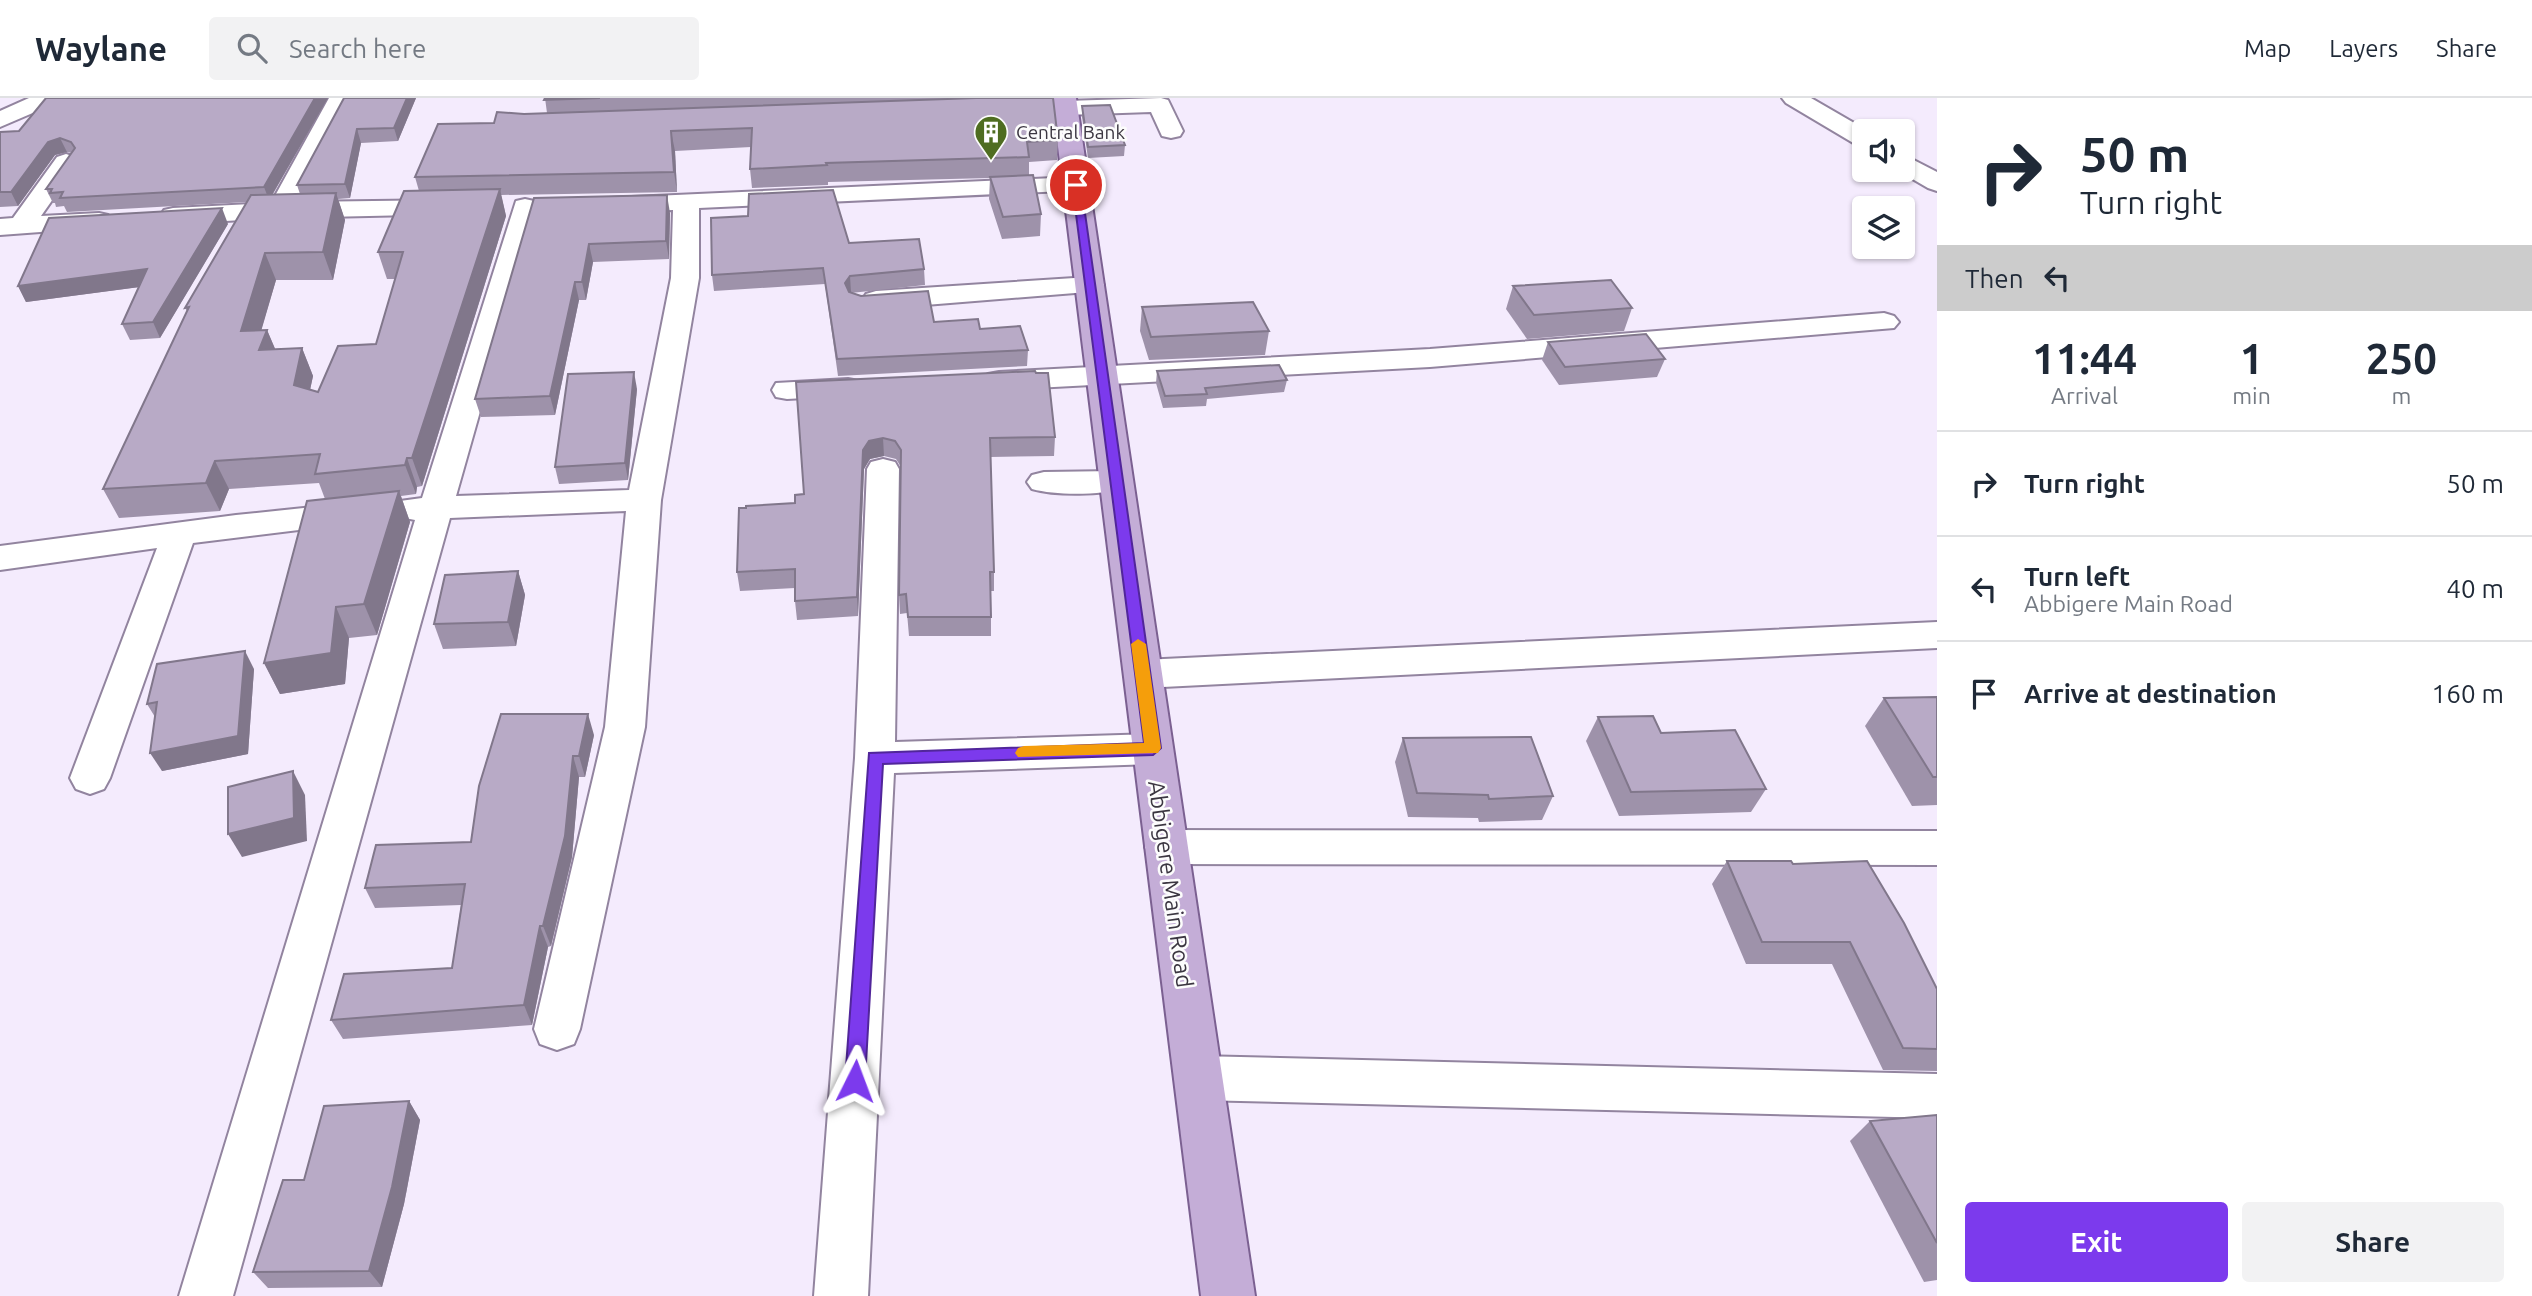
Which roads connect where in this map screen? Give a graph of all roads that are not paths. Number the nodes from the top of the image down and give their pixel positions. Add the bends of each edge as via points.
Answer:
1 (341, 98) edge
2 (1794, 98) edge
3 (45, 100) edge
4 (0, 103) edge
5 (1058, 104) edge
6 (0, 120) edge
7 (1171, 131) dead end
8 (1852, 132) edge
9 (66, 162) edge
10 (1937, 162) edge
11 (1915, 163) edge
12 (1915, 170) edge
13 (1937, 183) edge
14 (1076, 185) junction
15 (686, 202) junction
16 (592, 205) edge
17 (525, 206) dead end
18 (471, 207) edge
19 (280, 211) junction
20 (11, 226) edge
21 (1090, 285) junction
22 (862, 301) edge
23 (1884, 322) dead end
24 (1103, 376) junction
25 (965, 382) edge
26 (869, 387) edge
27 (787, 390) dead end
28 (883, 468) dead end
29 (1115, 481) junction
30 (1044, 482) dead end
31 (643, 500) junction
32 (434, 506) junction
33 (179, 535) junction
34 (0, 558) edge
35 (1937, 635) edge
36 (1143, 674) junction
37 (1153, 748) junction
38 (875, 758) junction
39 (90, 778) dead end
40 (1166, 847) junction
41 (1937, 848) edge
42 (557, 1029) dead end
43 (1198, 1078) junction
44 (1937, 1096) edge
45 (206, 1296) edge
46 (841, 1296) edge
47 (1228, 1296) edge

1 - 19 street
2 - 8 street
3 - 4 street
3 - 6 street
5 - 7 street via 1160,106
5 - 14 main road, Abbigere Main Road
9 - 20 street
10 - 11 street
12 - 13 street
14 - 15 street
14 - 21 main road, Abbigere Main Road
15 - 16 street
15 - 31 street via 685,278
17 - 32 street
18 - 19 street
19 - 20 street via 244,223 135,219
21 - 22 street
21 - 24 main road, Abbigere Main Road
23 - 24 street via 1430,358
24 - 25 street
24 - 29 main road, Abbigere Main Road
26 - 27 street
28 - 38 street
29 - 30 street
29 - 36 main road, Abbigere Main Road
31 - 32 street
31 - 42 street via 625,727
32 - 33 street
32 - 45 street via 312,943
33 - 34 street
33 - 39 street
35 - 36 street
36 - 37 main road, Abbigere Main Road
37 - 38 street
37 - 40 main road, Abbigere Main Road
38 - 46 street
40 - 41 street via 1871,865
40 - 43 main road, Abbigere Main Road
43 - 44 street
43 - 47 main road, Abbigere Main Road

